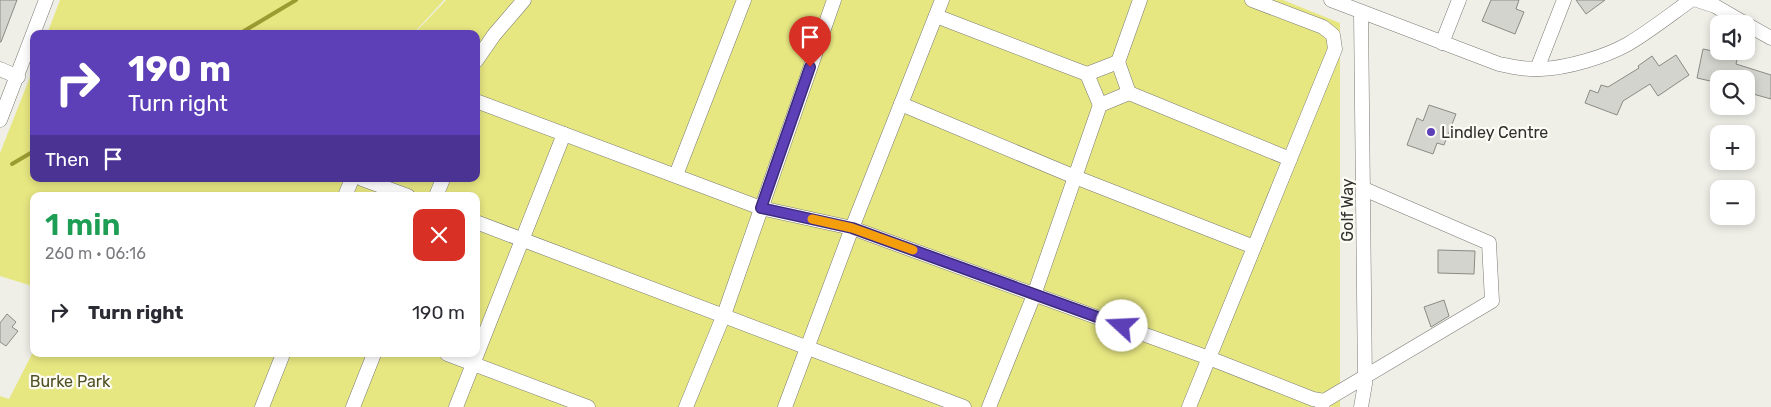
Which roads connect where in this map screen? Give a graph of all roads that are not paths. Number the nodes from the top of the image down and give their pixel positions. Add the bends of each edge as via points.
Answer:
1 (46, 0) edge
2 (524, 0) edge
3 (744, 0) edge
4 (834, 0) edge
5 (942, 0) edge
6 (1140, 0) edge
7 (1252, 0) edge
8 (1331, 0) edge
9 (1459, 0) edge
10 (1564, 0) edge
11 (1691, 0) edge
12 (1697, 0) edge
13 (1361, 12) junction
14 (1731, 15) edge
15 (936, 16) junction
16 (1755, 29) edge
17 (35, 30) edge
18 (1771, 38) edge
19 (30, 43) edge
20 (1442, 43) junction
21 (480, 55) edge
22 (1118, 62) junction
23 (1537, 69) junction
24 (0, 70) edge
25 (1087, 74) junction
26 (18, 76) junction
27 (1130, 93) junction
28 (480, 102) edge
29 (901, 104) junction
30 (1100, 105) junction
31 (0, 120) edge
32 (564, 134) junction
33 (1290, 158) junction
34 (676, 176) junction
35 (1075, 177) junction
36 (370, 182) edge
37 (1364, 189) junction
38 (397, 192) edge
39 (761, 208) junction
40 (480, 224) edge
41 (852, 228) junction
42 (522, 240) junction
43 (1254, 247) junction
44 (1034, 295) junction
45 (723, 316) junction
46 (480, 346) edge
47 (807, 348) junction
48 (282, 357) edge
49 (373, 357) edge
50 (455, 357) edge
51 (476, 357) edge
52 (1209, 358) junction
53 (473, 364) junction
54 (1365, 378) junction
55 (1323, 404) edge
56 (585, 406) edge
57 (262, 407) edge
58 (353, 407) edge
59 (456, 407) edge
60 (686, 407) edge
61 (785, 407) edge
62 (964, 407) edge
63 (989, 407) edge
64 (1189, 407) edge
65 (1361, 407) edge

1 - 17 street
2 - 21 street
3 - 34 street
4 - 39 street
5 - 15 street
6 - 22 street
7 - 33 street via 1333,35 1335,49
8 - 13 street
9 - 20 street
10 - 23 street
11 - 23 street via 1648,32 1619,48 1562,66
12 - 14 street
13 - 20 street
13 - 37 street, Golf Way
15 - 25 street
15 - 29 street
16 - 18 street
19 - 26 street
20 - 23 street via 1499,64
22 - 25 street
22 - 27 street
24 - 26 street
25 - 30 street
26 - 31 street
27 - 30 street
27 - 33 street
28 - 32 street
29 - 35 street
29 - 41 street
30 - 35 street
32 - 34 street
32 - 42 street
33 - 43 street
34 - 39 street
35 - 43 street
35 - 44 street
36 - 38 street
37 - 54 street, Golf Way
37 - 54 street via 1489,243 1492,301
39 - 41 street
39 - 45 street
40 - 42 street
41 - 44 street
41 - 47 street
42 - 45 street
42 - 46 street
43 - 52 street
44 - 52 street
44 - 63 street
45 - 47 street
45 - 60 street
47 - 61 street
47 - 62 street
48 - 57 street
49 - 58 street
50 - 53 street
51 - 53 street
52 - 55 street
52 - 64 street
53 - 56 street
53 - 59 street
54 - 55 street
54 - 65 street, Golf Way

